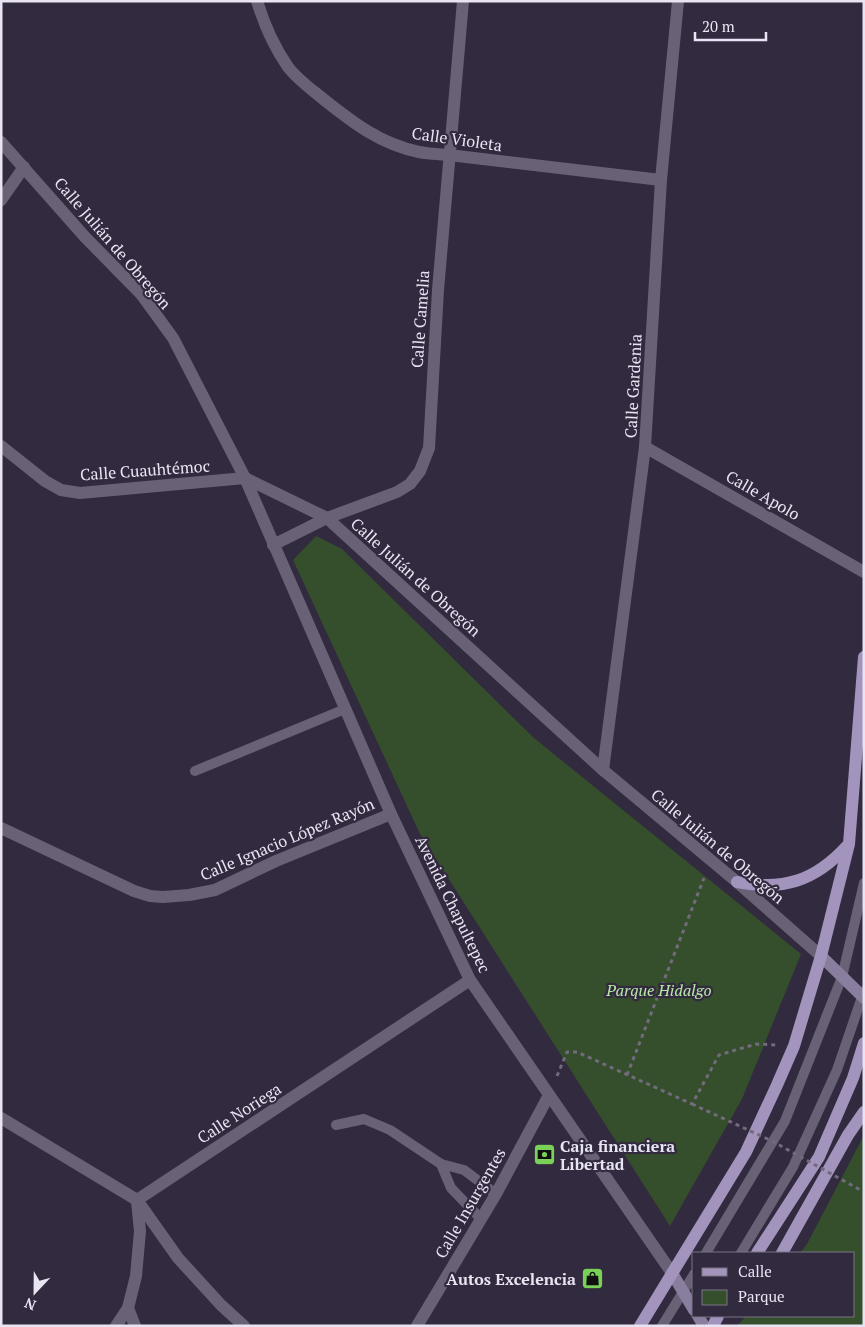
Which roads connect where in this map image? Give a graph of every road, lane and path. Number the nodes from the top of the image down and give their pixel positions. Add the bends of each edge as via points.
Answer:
1 (257, 1) edge
2 (463, 1) edge
3 (678, 1) edge
4 (1, 142) edge
5 (449, 155) junction
6 (24, 167) junction
7 (661, 180) junction
8 (1, 200) edge
9 (1, 446) edge
10 (645, 447) junction
11 (245, 478) junction
12 (327, 518) junction
13 (273, 545) junction
14 (864, 572) edge
15 (864, 657) edge
16 (345, 709) junction
17 (603, 770) junction
18 (195, 771) dead end
19 (391, 814) junction
20 (1, 828) edge
21 (849, 844) junction
22 (711, 860) junction
23 (737, 882) junction
24 (864, 883) edge
25 (821, 956) junction
26 (842, 977) junction
27 (470, 980) junction
28 (863, 995) edge
29 (864, 1043) edge
30 (794, 1046) junction
31 (627, 1075) junction
32 (550, 1095) junction
33 (692, 1104) junction
34 (864, 1112) edge
35 (1, 1118) edge
36 (336, 1124) dead end
37 (441, 1164) junction
38 (864, 1192) edge
39 (496, 1194) junction
40 (137, 1200) junction
41 (481, 1219) junction
42 (707, 1252) edge
43 (742, 1252) edge
44 (758, 1252) edge
45 (783, 1252) edge
46 (672, 1273) junction
47 (692, 1277) edge
48 (683, 1292) junction
49 (692, 1302) edge
50 (128, 1308) junction
51 (116, 1326) edge
52 (135, 1326) edge
53 (244, 1326) edge
54 (417, 1326) edge
55 (640, 1326) edge
56 (662, 1326) edge

1 - 5 street, Calle Violeta via 276,49 289,69 352,122 398,146 420,153
2 - 5 street, Calle Camelia
3 - 7 street, Calle Gardenia
4 - 6 street, Calle Julián de Obregón
5 - 7 street, Calle Violeta
5 - 12 street, Calle Camelia via 428,448 420,471 410,484
6 - 8 street
6 - 11 street, Calle Julián de Obregón via 85,237 141,294 173,338
7 - 10 street, Calle Gardenia
9 - 11 street, Calle Cuauhtémoc via 45,481 61,490 80,493
10 - 14 street, Calle Apolo
10 - 17 street, Calle Gardenia
11 - 12 street, Calle Julián de Obregón
11 - 13 street, Avenida Chapultepec
12 - 13 street, Calle Camelia
12 - 17 street, Calle Julián de Obregón
13 - 16 street, Avenida Chapultepec
15 - 21 main road
16 - 18 lane
16 - 19 street, Avenida Chapultepec
17 - 22 street, Calle Julián de Obregón
19 - 20 street, Calle Ignacio López Rayón via 215,890 163,897 134,891
19 - 27 street, Avenida Chapultepec
21 - 23 main road via 823,869 790,883 754,886
21 - 25 main road
22 - 23 street, Calle Julián de Obregón
22 - 31 path
23 - 25 street, Calle Julián de Obregón
24 - 26 lane
25 - 26 street, Calle Julián de Obregón
25 - 30 main road
26 - 28 street, Calle Julián de Obregón
26 - 42 lane via 785,1121
27 - 32 street, Avenida Chapultepec
27 - 40 street, Calle Noriega
28 - 43 lane via 837,1070 793,1167
29 - 44 main road via 853,1078 819,1157
30 - 33 path via 756,1044 719,1055
30 - 46 main road via 746,1152
31 - 32 path via 577,1052 567,1052
31 - 33 path
32 - 39 street, Calle Insurgentes
32 - 46 street, Avenida Chapultepec
33 - 38 path, bridge via 772,1141
34 - 45 main road via 848,1134
35 - 40 street
36 - 37 lane via 364,1119 390,1130
37 - 39 lane via 464,1170
37 - 41 lane via 451,1188
39 - 41 street, Calle Insurgentes
40 - 50 street via 140,1232 136,1276
40 - 53 street via 178,1258
41 - 54 street, Calle Insurgentes
46 - 48 street, Avenida Chapultepec
46 - 55 main road
47 - 48 lane
48 - 49 street, Avenida Chapultepec
48 - 56 lane
50 - 51 street
50 - 52 street

